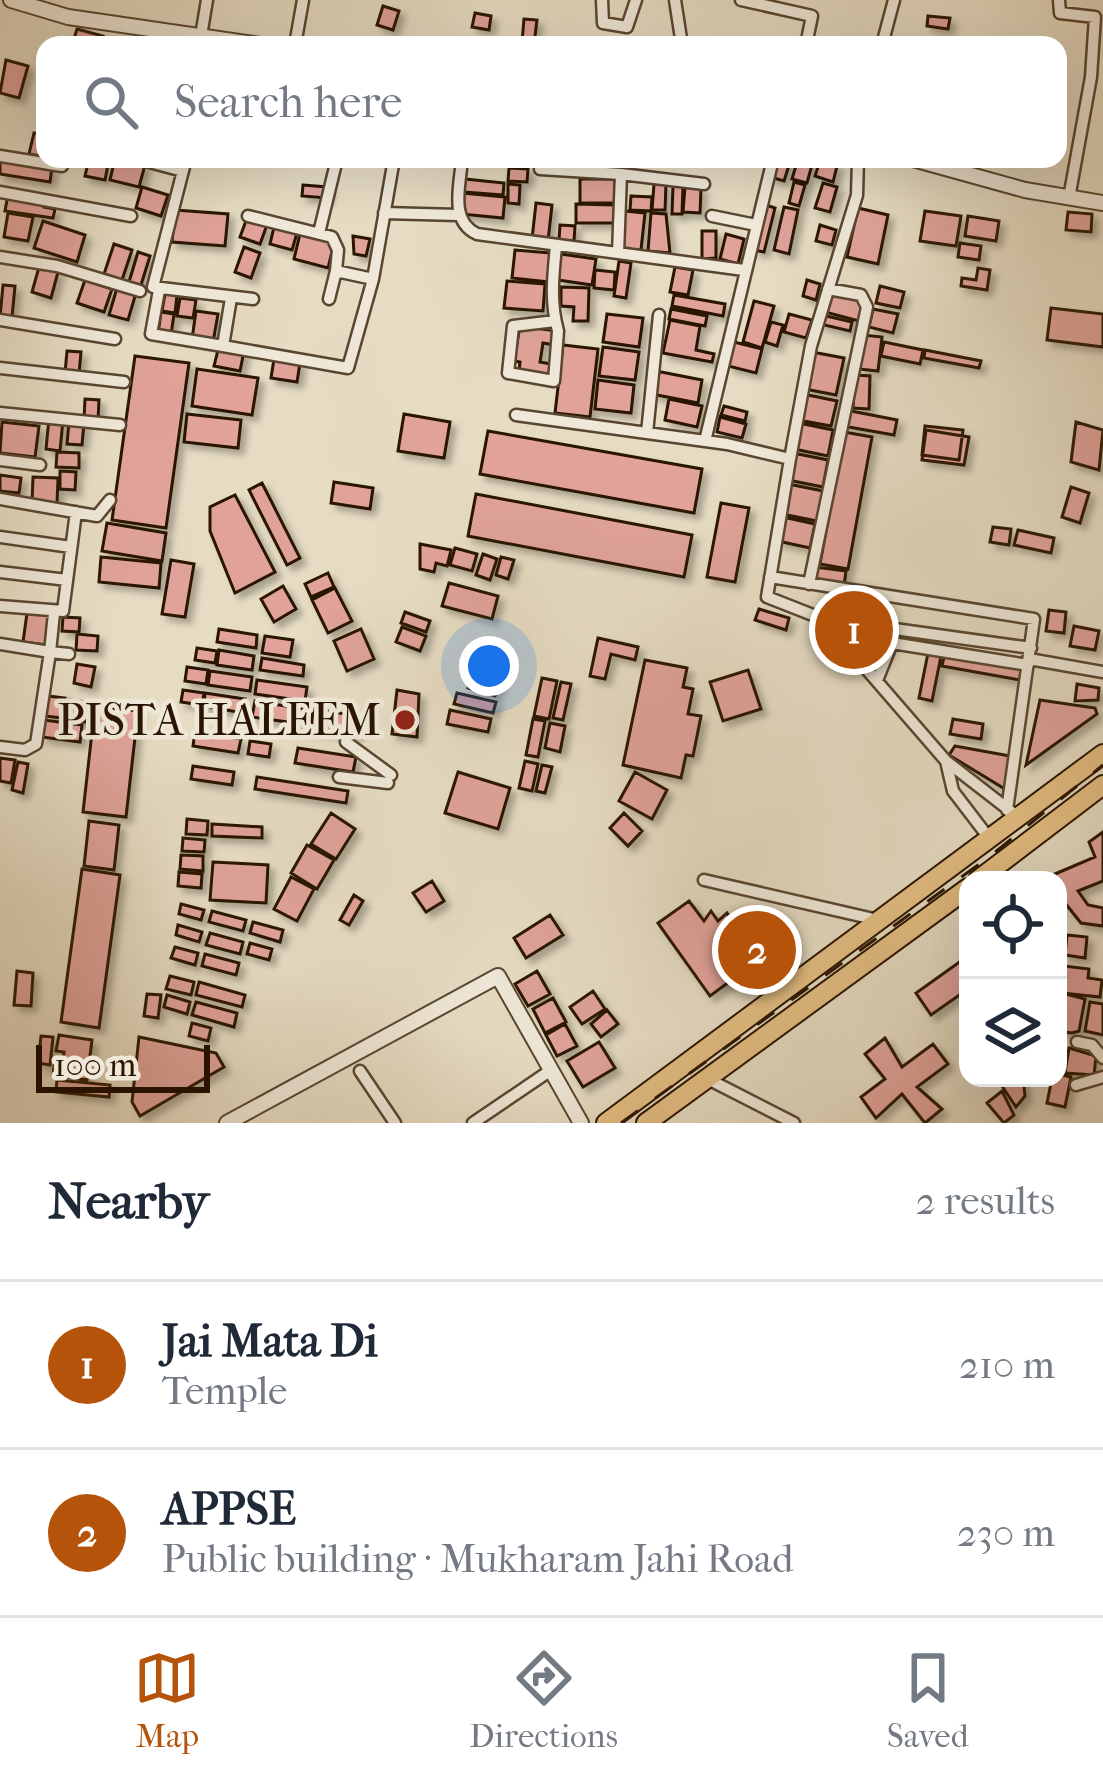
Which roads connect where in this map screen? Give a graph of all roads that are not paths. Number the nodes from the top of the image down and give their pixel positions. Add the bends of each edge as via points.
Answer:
1 (11, 0) edge
2 (207, 0) edge
3 (303, 0) edge
4 (602, 0) edge
5 (636, 0) edge
6 (675, 0) edge
7 (741, 0) edge
8 (894, 0) edge
9 (1059, 0) edge
10 (1097, 0) edge
11 (1095, 17) junction
12 (627, 27) junction
13 (184, 36) edge
14 (208, 36) edge
15 (297, 36) edge
16 (624, 36) edge
17 (681, 36) edge
18 (808, 36) edge
19 (884, 36) edge
20 (0, 156) edge
21 (36, 162) edge
22 (184, 168) edge
23 (335, 168) edge
24 (392, 168) edge
25 (461, 168) edge
26 (557, 168) edge
27 (595, 168) edge
28 (771, 168) edge
29 (858, 168) edge
30 (948, 168) edge
31 (540, 170) dead end
32 (621, 174) junction
33 (704, 184) dead end
34 (0, 192) edge
35 (1069, 199) junction
36 (1103, 203) edge
37 (384, 213) junction
38 (458, 215) junction
39 (131, 216) dead end
40 (248, 216) dead end
41 (712, 216) dead end
42 (756, 225) junction
43 (319, 233) junction
44 (556, 246) junction
45 (618, 253) junction
46 (0, 257) edge
47 (744, 270) junction
48 (336, 272) junction
49 (373, 280) junction
50 (828, 289) junction
51 (159, 290) junction
52 (140, 291) dead end
53 (231, 298) junction
54 (253, 299) dead end
55 (329, 299) dead end
56 (659, 315) dead end
57 (0, 320) edge
58 (555, 321) junction
59 (115, 339) dead end
60 (223, 346) junction
61 (0, 368) edge
62 (124, 382) dead end
63 (0, 412) edge
64 (516, 415) dead end
65 (120, 425) dead end
66 (647, 433) junction
67 (705, 441) junction
68 (790, 459) junction
69 (0, 460) edge
70 (40, 465) dead end
71 (0, 499) edge
72 (110, 500) dead end
73 (76, 512) junction
74 (0, 537) edge
75 (71, 547) junction
76 (0, 572) edge
77 (770, 578) junction
78 (67, 580) junction
79 (809, 584) junction
80 (952, 605) junction
81 (0, 607) edge
82 (53, 613) junction
83 (823, 619) junction
84 (948, 634) junction
85 (0, 644) edge
86 (50, 652) junction
87 (69, 654) dead end
88 (1030, 658) junction
89 (1103, 672) edge
90 (878, 678) junction
91 (346, 742) dead end
92 (0, 747) edge
93 (1103, 754) edge
94 (946, 761) junction
95 (339, 777) dead end
96 (1103, 785) edge
97 (1012, 813) junction
98 (988, 838) junction
99 (990, 871) edge
100 (704, 880) dead end
101 (959, 895) edge
102 (878, 920) junction
103 (806, 974) junction
104 (823, 995) junction
105 (1077, 1042) dead end
106 (1103, 1058) edge
107 (551, 1070) junction
108 (360, 1071) dead end
109 (1103, 1077) edge
110 (708, 1079) junction
111 (1076, 1085) dead end
112 (227, 1123) edge
113 (395, 1123) edge
114 (473, 1123) edge
115 (581, 1123) edge
116 (606, 1123) edge
117 (646, 1123) edge
118 (794, 1123) edge

1 - 13 street
2 - 14 street
3 - 15 street
4 - 12 street via 603,23
5 - 12 street
6 - 17 street
7 - 18 street via 812,16
8 - 19 street
9 - 11 street via 1060,13
10 - 11 street
11 - 35 street
12 - 16 street
20 - 21 street
22 - 51 street via 159,251
23 - 43 street
24 - 37 street
25 - 38 street
26 - 31 street
27 - 32 street
28 - 42 street
29 - 50 street
30 - 35 street
32 - 33 street
32 - 45 street
34 - 39 street
35 - 36 street
37 - 38 street
37 - 49 street
38 - 44 street via 477,234
40 - 43 street
41 - 42 street
42 - 47 street
43 - 48 street via 337,241
44 - 45 street
44 - 58 street
45 - 47 street
46 - 52 street
47 - 67 street
48 - 49 street
48 - 55 street
49 - 60 street via 348,368
50 - 68 street
50 - 79 street via 861,295 867,307
51 - 53 street
51 - 60 street via 152,334
53 - 54 street
53 - 60 street
56 - 66 street
57 - 59 street
58 - 58 street via 554,381 508,373 513,326
61 - 62 street
63 - 65 street
64 - 66 street
66 - 67 street
67 - 68 street
68 - 77 street
69 - 70 street
71 - 73 street
72 - 73 street via 97,517
73 - 75 street
74 - 75 street
75 - 78 street
76 - 78 street
77 - 79 street
77 - 83 street via 767,597
78 - 82 street via 63,611
79 - 80 street
80 - 84 street
80 - 88 street via 1034,620
81 - 82 street
82 - 86 street
83 - 84 street
83 - 90 street
84 - 88 street
85 - 86 street
86 - 87 street
86 - 92 street via 36,744
88 - 89 street
88 - 90 street via 892,644
88 - 97 street
90 - 94 street
91 - 95 street via 389,779
93 - 97 highway
94 - 97 street
94 - 98 street via 952,791
96 - 99 highway
97 - 98 highway
98 - 102 highway
100 - 102 street
101 - 104 highway
102 - 103 highway
103 - 104 highway
103 - 116 highway
104 - 110 highway
105 - 106 street
107 - 112 street via 498,976
107 - 114 street
107 - 115 street
108 - 113 street
109 - 111 street
110 - 117 highway
110 - 118 street

